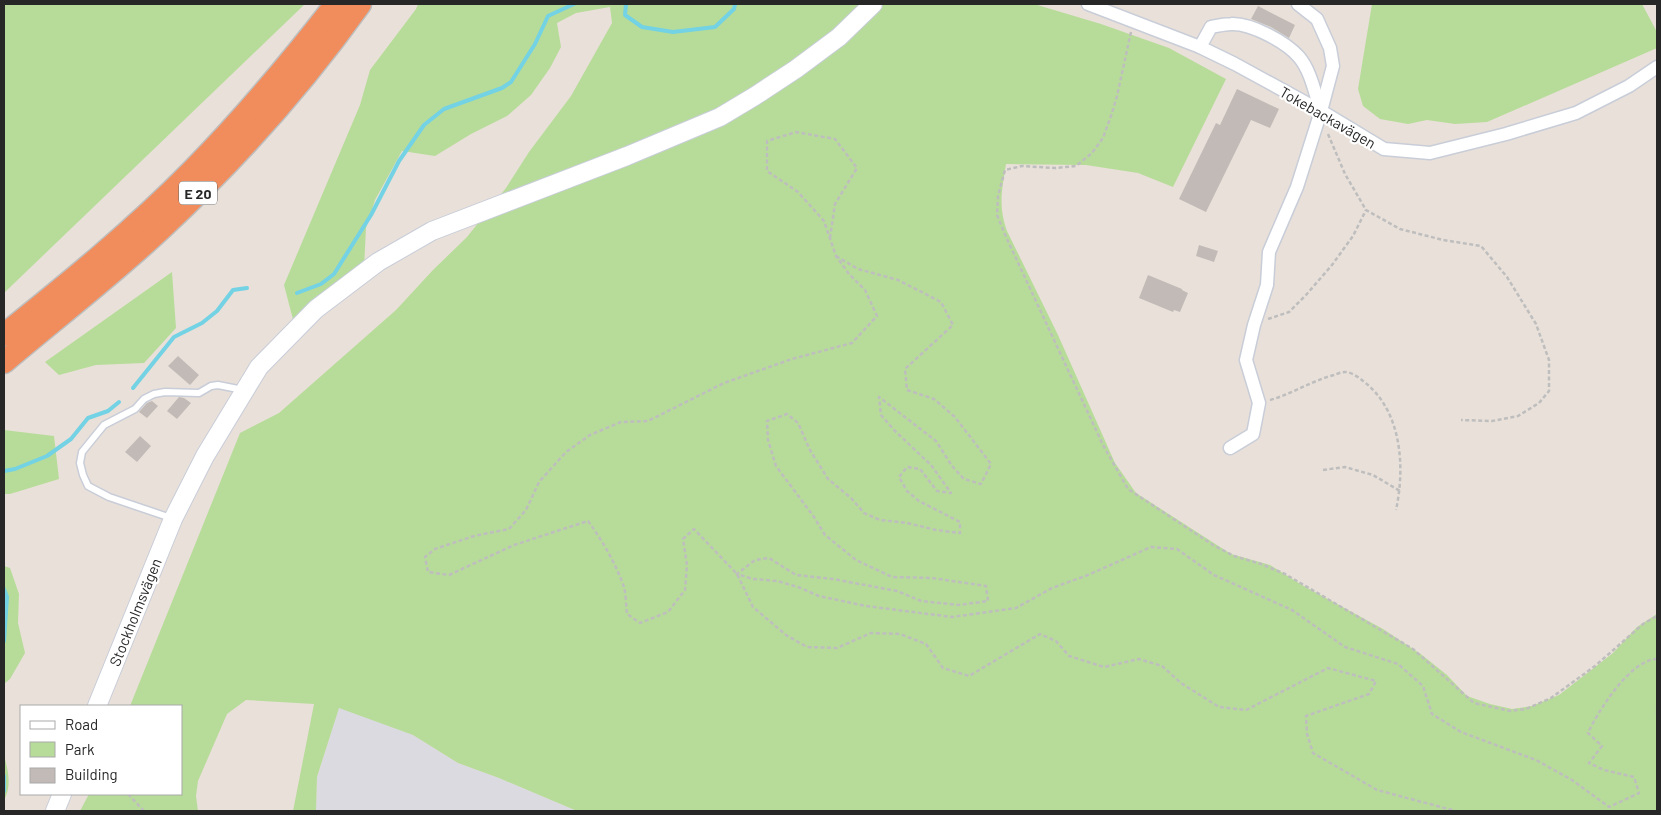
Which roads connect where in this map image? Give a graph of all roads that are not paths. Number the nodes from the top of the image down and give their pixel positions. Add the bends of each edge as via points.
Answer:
1 (336, 4) edge
2 (360, 4) edge
3 (873, 4) edge
4 (1091, 4) edge
5 (1298, 4) edge
6 (1200, 47) junction
7 (1657, 67) edge
8 (1321, 111) junction
9 (4, 336) edge
10 (4, 362) edge
11 (245, 390) junction
12 (1230, 448) dead end
13 (173, 518) junction
14 (97, 705) edge
15 (62, 795) edge
16 (55, 811) edge

1 - 9 highway, E 20 via 242,119 191,172 82,271
2 - 10 highway, E 20 via 309,73 207,184 97,286
3 - 11 street, Stockholmsvägen via 839,37 796,69 720,117 636,153 453,222 378,262 316,309 259,367
4 - 6 street, Tokebackavägen
5 - 8 street via 1317,19 1330,48 1333,66
6 - 8 street, Tokebackavägen
6 - 8 street via 1212,27 1231,23 1258,30 1300,58
7 - 8 street, Tokebackavägen via 1629,86 1576,113 1492,139 1430,153 1384,149
8 - 12 street via 1297,187 1269,252 1267,286 1246,360 1259,403 1253,434
11 - 13 street, Stockholmsvägen via 205,456
11 - 13 lane via 218,385 199,393 154,394 135,409 104,425 82,452 80,463 88,486 109,497
13 - 14 street, Stockholmsvägen
15 - 16 street

